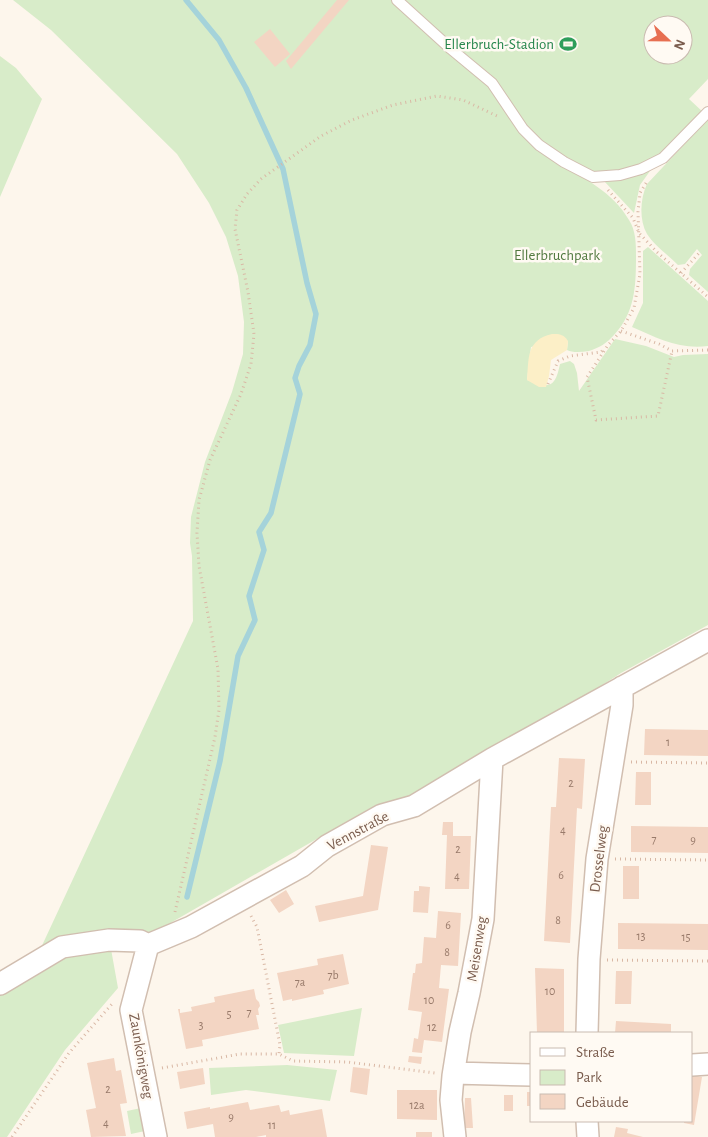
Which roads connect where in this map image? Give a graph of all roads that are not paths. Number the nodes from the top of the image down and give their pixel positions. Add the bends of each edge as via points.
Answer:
1 (396, 0) edge
2 (708, 112) edge
3 (708, 640) edge
4 (622, 687) junction
5 (492, 759) junction
6 (148, 945) junction
7 (0, 984) edge
8 (587, 1032) edge
9 (708, 1064) edge
10 (693, 1065) edge
11 (453, 1074) junction
12 (530, 1074) edge
13 (588, 1122) edge
14 (156, 1137) edge
15 (455, 1137) edge
16 (588, 1137) edge

1 - 2 lane via 492,82 523,129 539,144 592,177 620,175 663,158
3 - 4 street, Vennstraße
4 - 5 street, Vennstraße
4 - 8 street, Drosselweg via 622,705 597,859
5 - 6 street, Vennstraße via 414,806 382,815 328,846 302,866 191,927
5 - 11 street, Meisenweg via 483,919
6 - 7 street via 140,941 109,940 62,947
6 - 14 street, Zaunkönigweg via 131,1010
9 - 10 street
11 - 12 street
11 - 15 street, Meisenweg via 451,1100
13 - 16 street

